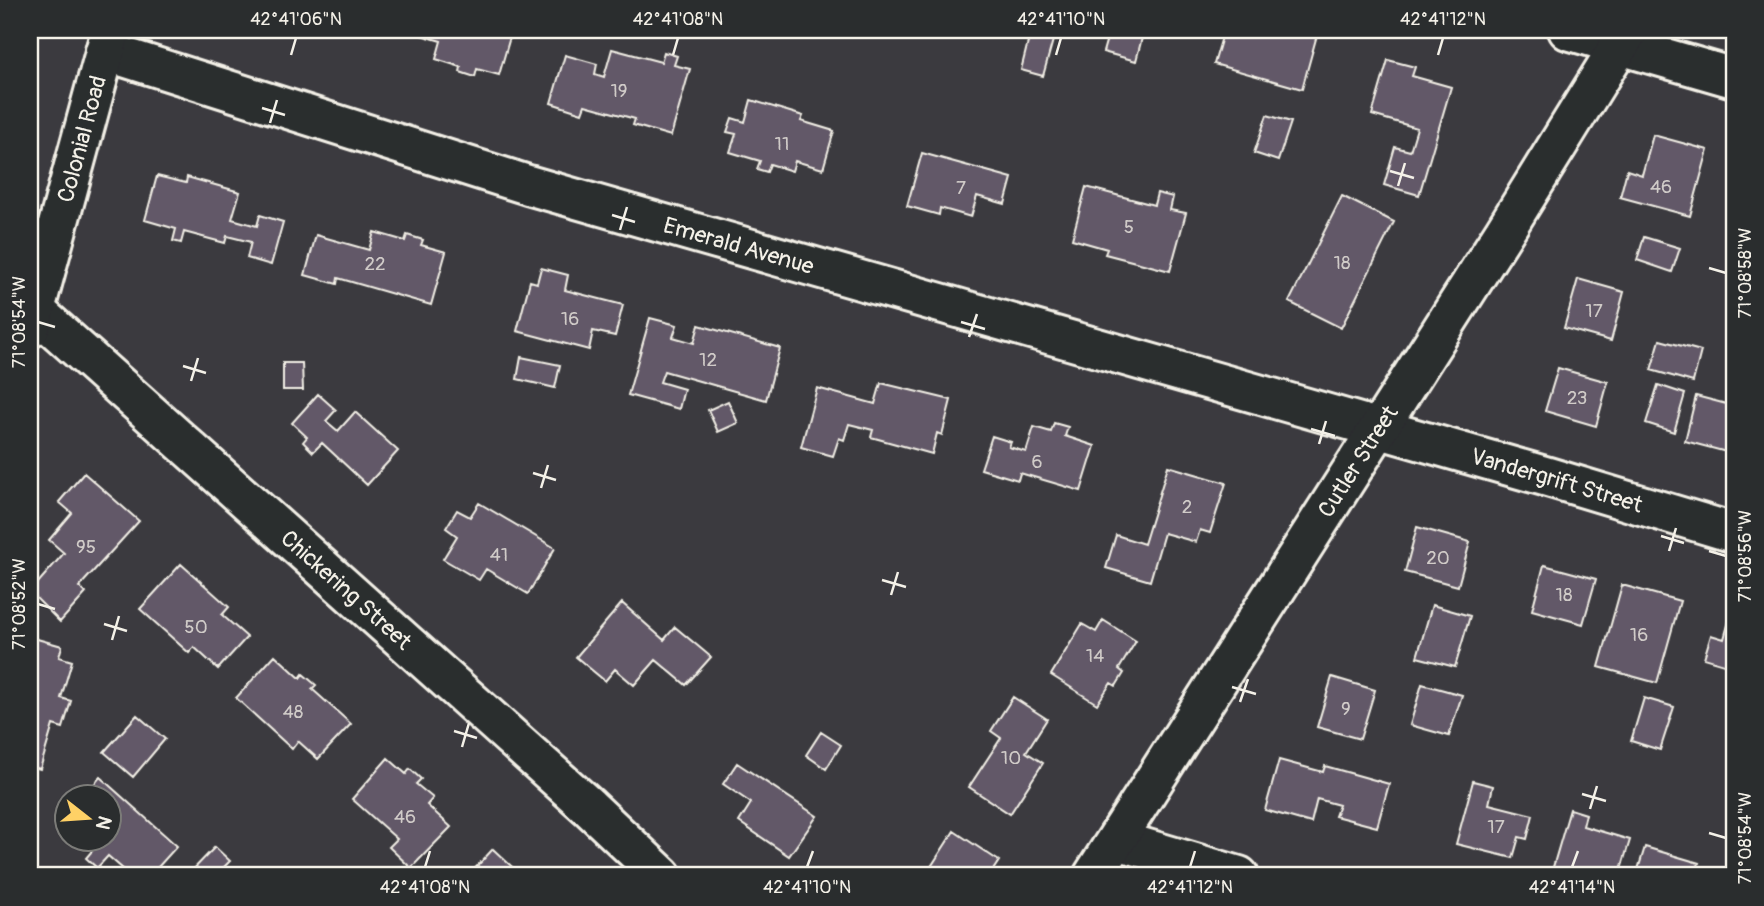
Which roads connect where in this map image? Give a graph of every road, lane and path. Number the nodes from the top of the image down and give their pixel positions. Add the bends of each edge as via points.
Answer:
1 (1568, 30) edge
2 (1624, 37) edge
3 (108, 41) edge
4 (1734, 78) edge
5 (31, 314) edge
6 (1378, 429) junction
7 (1734, 533) edge
8 (1117, 840) junction
9 (662, 876) edge
10 (1093, 876) edge
11 (1239, 876) edge

1 - 2 street
2 - 4 street
2 - 6 street, Cutler Street
3 - 5 street, Colonial Road
3 - 6 street, Emerald Avenue via 528,185
5 - 9 street, Chickering Street
6 - 7 street, Vandergrift Street
6 - 8 street, Cutler Street
8 - 10 street, Cutler Street
8 - 11 street

